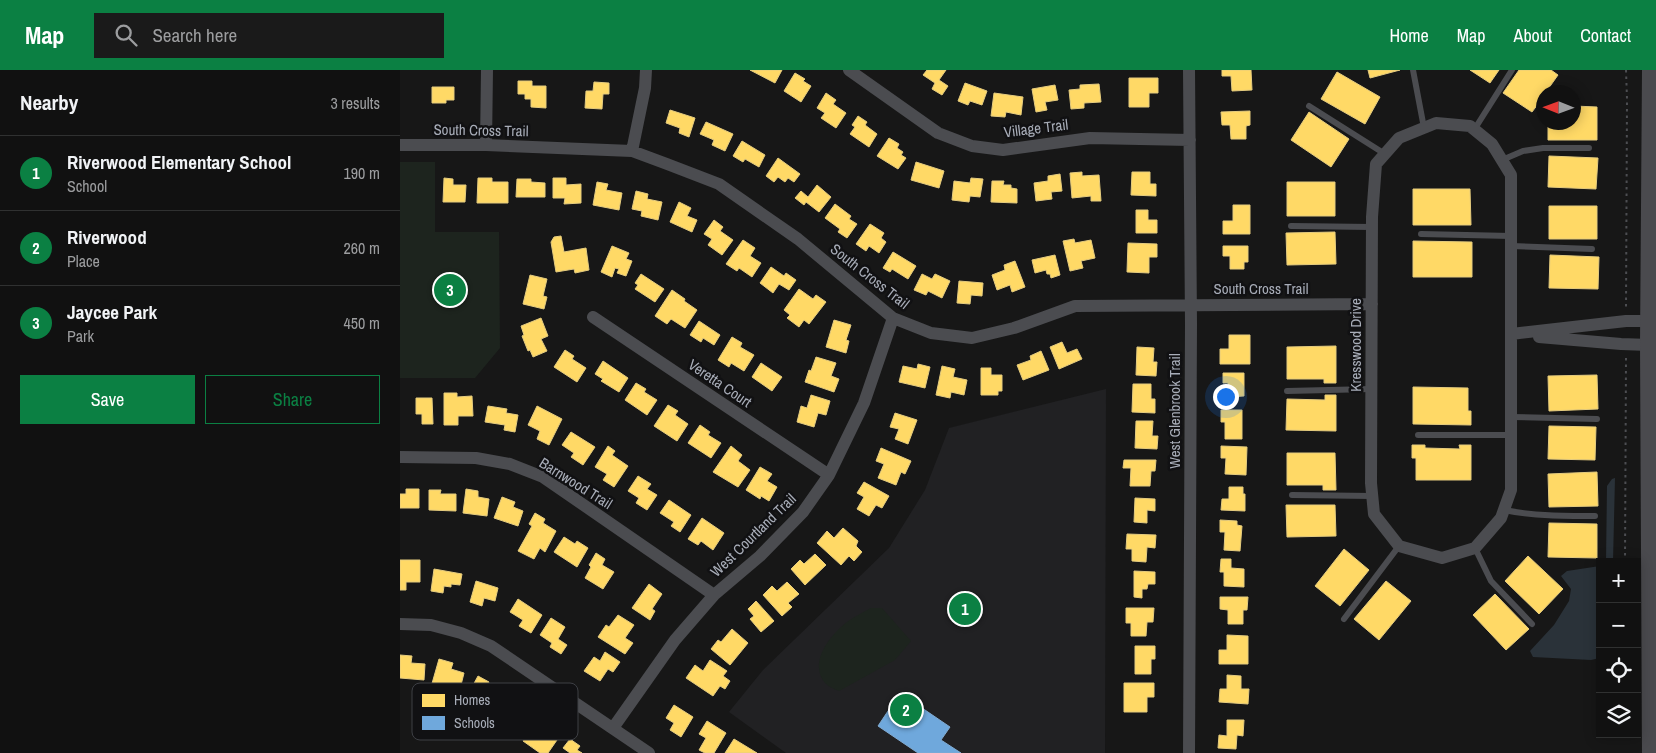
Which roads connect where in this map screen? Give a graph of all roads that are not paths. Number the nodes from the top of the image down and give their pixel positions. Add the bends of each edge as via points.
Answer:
1 (487, 70) edge
2 (646, 70) edge
3 (849, 70) edge
4 (1189, 70) edge
5 (1413, 70) edge
6 (1512, 70) edge
7 (1651, 70) edge
8 (1309, 106) dead end
9 (1424, 128) junction
10 (1474, 130) junction
11 (1190, 140) junction
12 (400, 144) edge
13 (486, 146) junction
14 (1589, 148) dead end
15 (632, 151) junction
16 (1384, 154) junction
17 (1502, 160) junction
18 (1291, 226) dead end
19 (1372, 227) junction
20 (1421, 234) dead end
21 (1511, 241) junction
22 (1592, 249) dead end
23 (1372, 304) junction
24 (1190, 305) junction
25 (593, 317) dead end
26 (893, 318) junction
27 (1650, 321) junction
28 (1511, 334) junction
29 (1649, 345) junction
30 (1372, 389) junction
31 (1287, 391) dead end
32 (1511, 417) junction
33 (1597, 419) dead end
34 (1418, 435) dead end
35 (1511, 435) junction
36 (400, 457) edge
37 (829, 475) junction
38 (1292, 495) dead end
39 (1372, 496) junction
40 (1504, 510) junction
41 (1595, 516) dead end
42 (1399, 546) junction
43 (1475, 548) junction
44 (714, 595) junction
45 (1344, 619) dead end
46 (400, 624) edge
47 (1532, 624) dead end
48 (546, 683) edge
49 (578, 704) edge
50 (613, 728) junction
51 (649, 753) edge
52 (1189, 753) edge
53 (1651, 753) edge

1 - 13 street
2 - 15 street
3 - 11 street, Village Trail via 938,133 972,146 1003,150 1090,138
4 - 11 street, West Glenbrook Trail
5 - 9 lane
6 - 10 lane
7 - 27 street
8 - 16 lane
9 - 10 street, Kresswood Drive via 1436,123 1470,126
9 - 16 street, Kresswood Drive via 1399,138
10 - 17 street, Kresswood Drive via 1492,144
11 - 24 street, West Glenbrook Trail
12 - 13 street, South Cross Trail
13 - 15 street, South Cross Trail
14 - 17 lane via 1543,148
15 - 26 street, South Cross Trail via 719,184 798,239
16 - 19 street, Kresswood Drive via 1376,164
17 - 21 street, Kresswood Drive via 1511,175
18 - 19 lane
19 - 23 street, Kresswood Drive
20 - 21 lane
21 - 22 lane
21 - 28 street, Kresswood Drive
23 - 24 street, South Cross Trail
23 - 30 street, Kresswood Drive
24 - 26 street, South Cross Trail via 1074,306 1014,328 972,338 931,333
24 - 52 street, West Glenbrook Trail
25 - 37 street, Veretta Court
26 - 37 street, West Courtland Trail via 864,403
27 - 28 street
27 - 29 street
28 - 29 street
28 - 32 street, Kresswood Drive
29 - 53 street
30 - 31 lane
30 - 39 street, Kresswood Drive
32 - 33 lane
32 - 35 street, Kresswood Drive
34 - 35 lane
35 - 40 street, Kresswood Drive via 1511,490
36 - 44 street, Barnwood Trail via 476,458 510,464 542,477
37 - 44 street, West Courtland Trail via 803,512 760,556
38 - 39 lane
39 - 42 street, Kresswood Drive via 1374,514
40 - 41 lane via 1526,515
40 - 43 street, Kresswood Drive
42 - 43 street via 1442,558
42 - 45 lane
43 - 47 lane via 1491,581
44 - 50 street, West Courtland Trail via 675,640
46 - 48 street via 431,624 461,632 491,646
49 - 50 street
50 - 51 street

